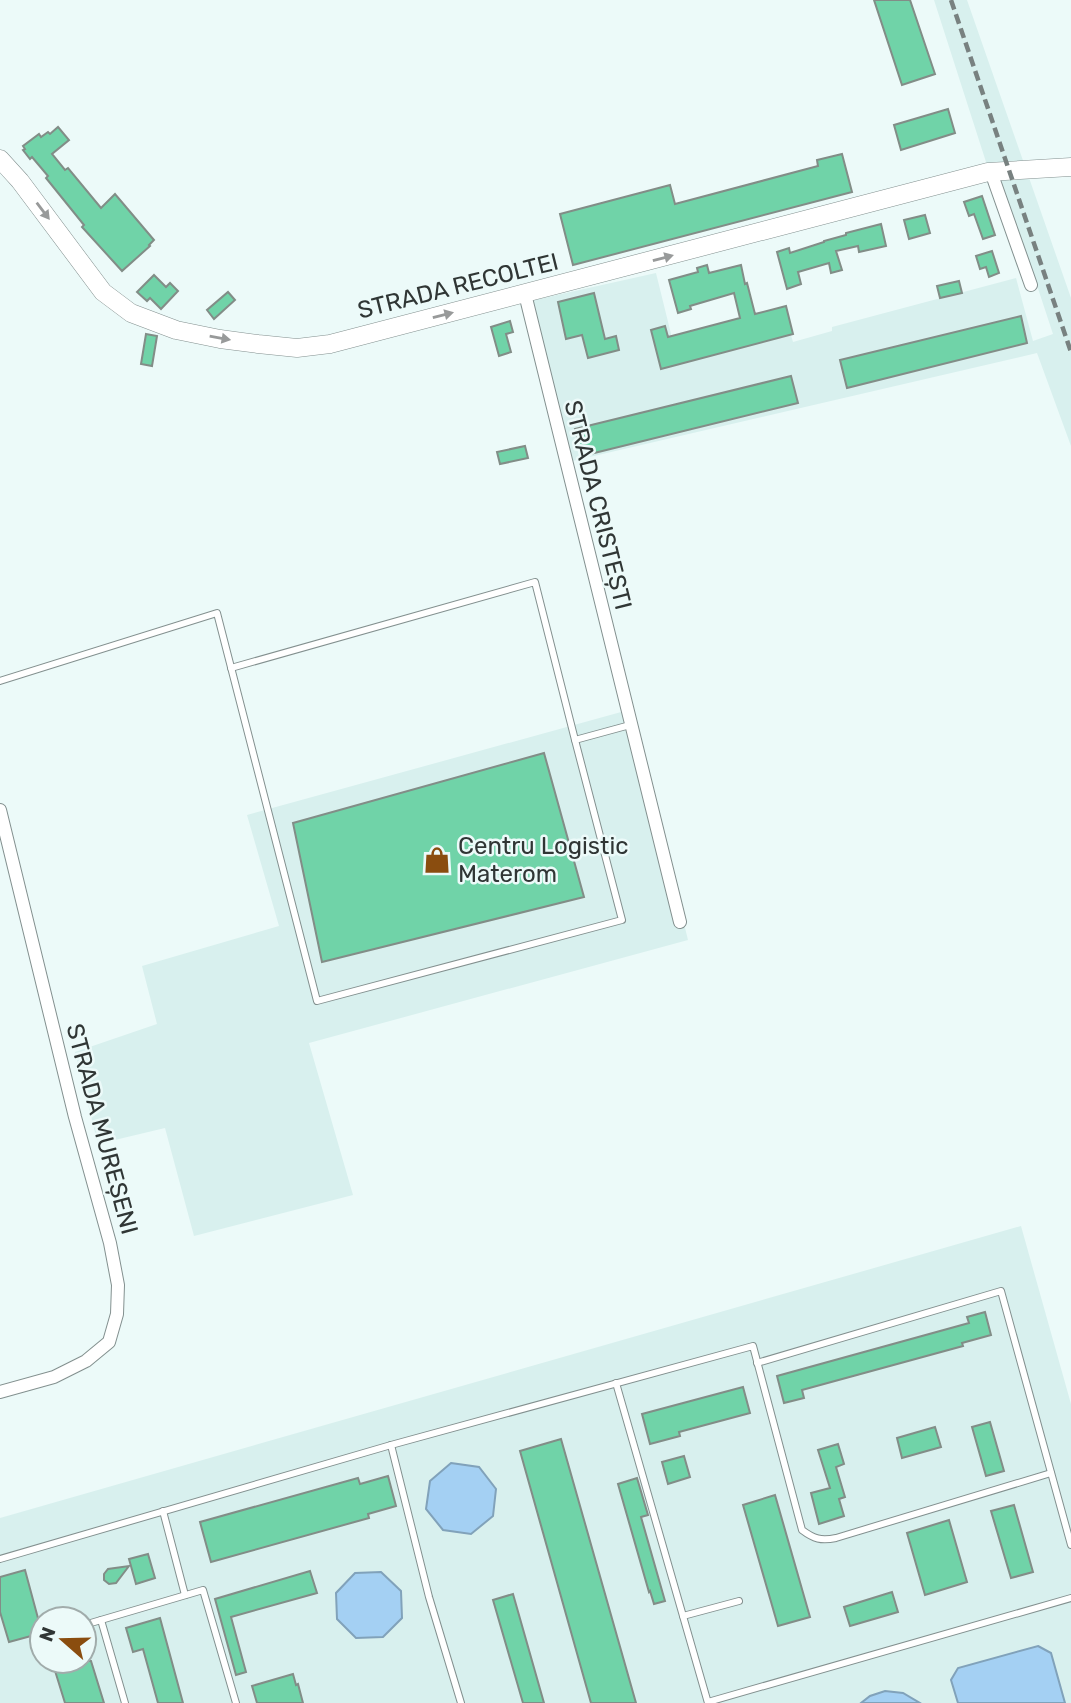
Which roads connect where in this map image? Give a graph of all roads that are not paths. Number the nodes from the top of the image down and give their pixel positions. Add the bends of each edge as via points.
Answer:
1 (0, 159) edge
2 (1071, 167) edge
3 (991, 172) junction
4 (1031, 285) dead end
5 (525, 294) junction
6 (231, 668) junction
7 (0, 681) edge
8 (630, 725) junction
9 (575, 740) junction
10 (0, 810) edge
11 (680, 922) dead end
12 (757, 1363) junction
13 (616, 1383) junction
14 (0, 1392) edge
15 (391, 1445) junction
16 (1051, 1473) junction
17 (163, 1511) junction
18 (1071, 1545) edge
19 (0, 1559) edge
20 (185, 1595) junction
21 (1071, 1598) edge
22 (739, 1601) dead end
23 (683, 1616) junction
24 (101, 1620) junction
25 (98, 1621) edge
26 (708, 1702) edge
27 (125, 1703) edge
28 (236, 1703) edge
29 (461, 1703) edge

1 -> 5 street, STRADA RECOLTEI via 103,292 131,313 176,330 297,348 330,344
2 - 3 street, STRADA RECOLTEI
3 - 4 street
5 -> 3 street, STRADA RECOLTEI
5 - 8 street, STRADA CRISTEȘTI
6 - 7 lane via 217,613
6 - 9 lane via 535,582
6 - 9 lane via 317,1001 622,920
8 - 9 lane
8 - 11 street, STRADA CRISTEȘTI
10 - 14 street, STRADA MUREȘENI via 118,1284 117,1314 109,1342 86,1361 54,1377
12 - 13 lane via 753,1346
12 - 16 lane via 802,1530 811,1537 835,1538
12 - 16 lane via 1001,1291
13 - 15 lane
13 - 23 lane
15 - 17 lane
15 - 29 lane
16 - 18 lane
17 - 19 lane
17 - 20 lane
20 - 24 lane
20 - 28 lane via 202,1590
21 - 26 lane
22 - 23 lane
23 - 26 lane
24 - 25 lane
24 - 27 lane

